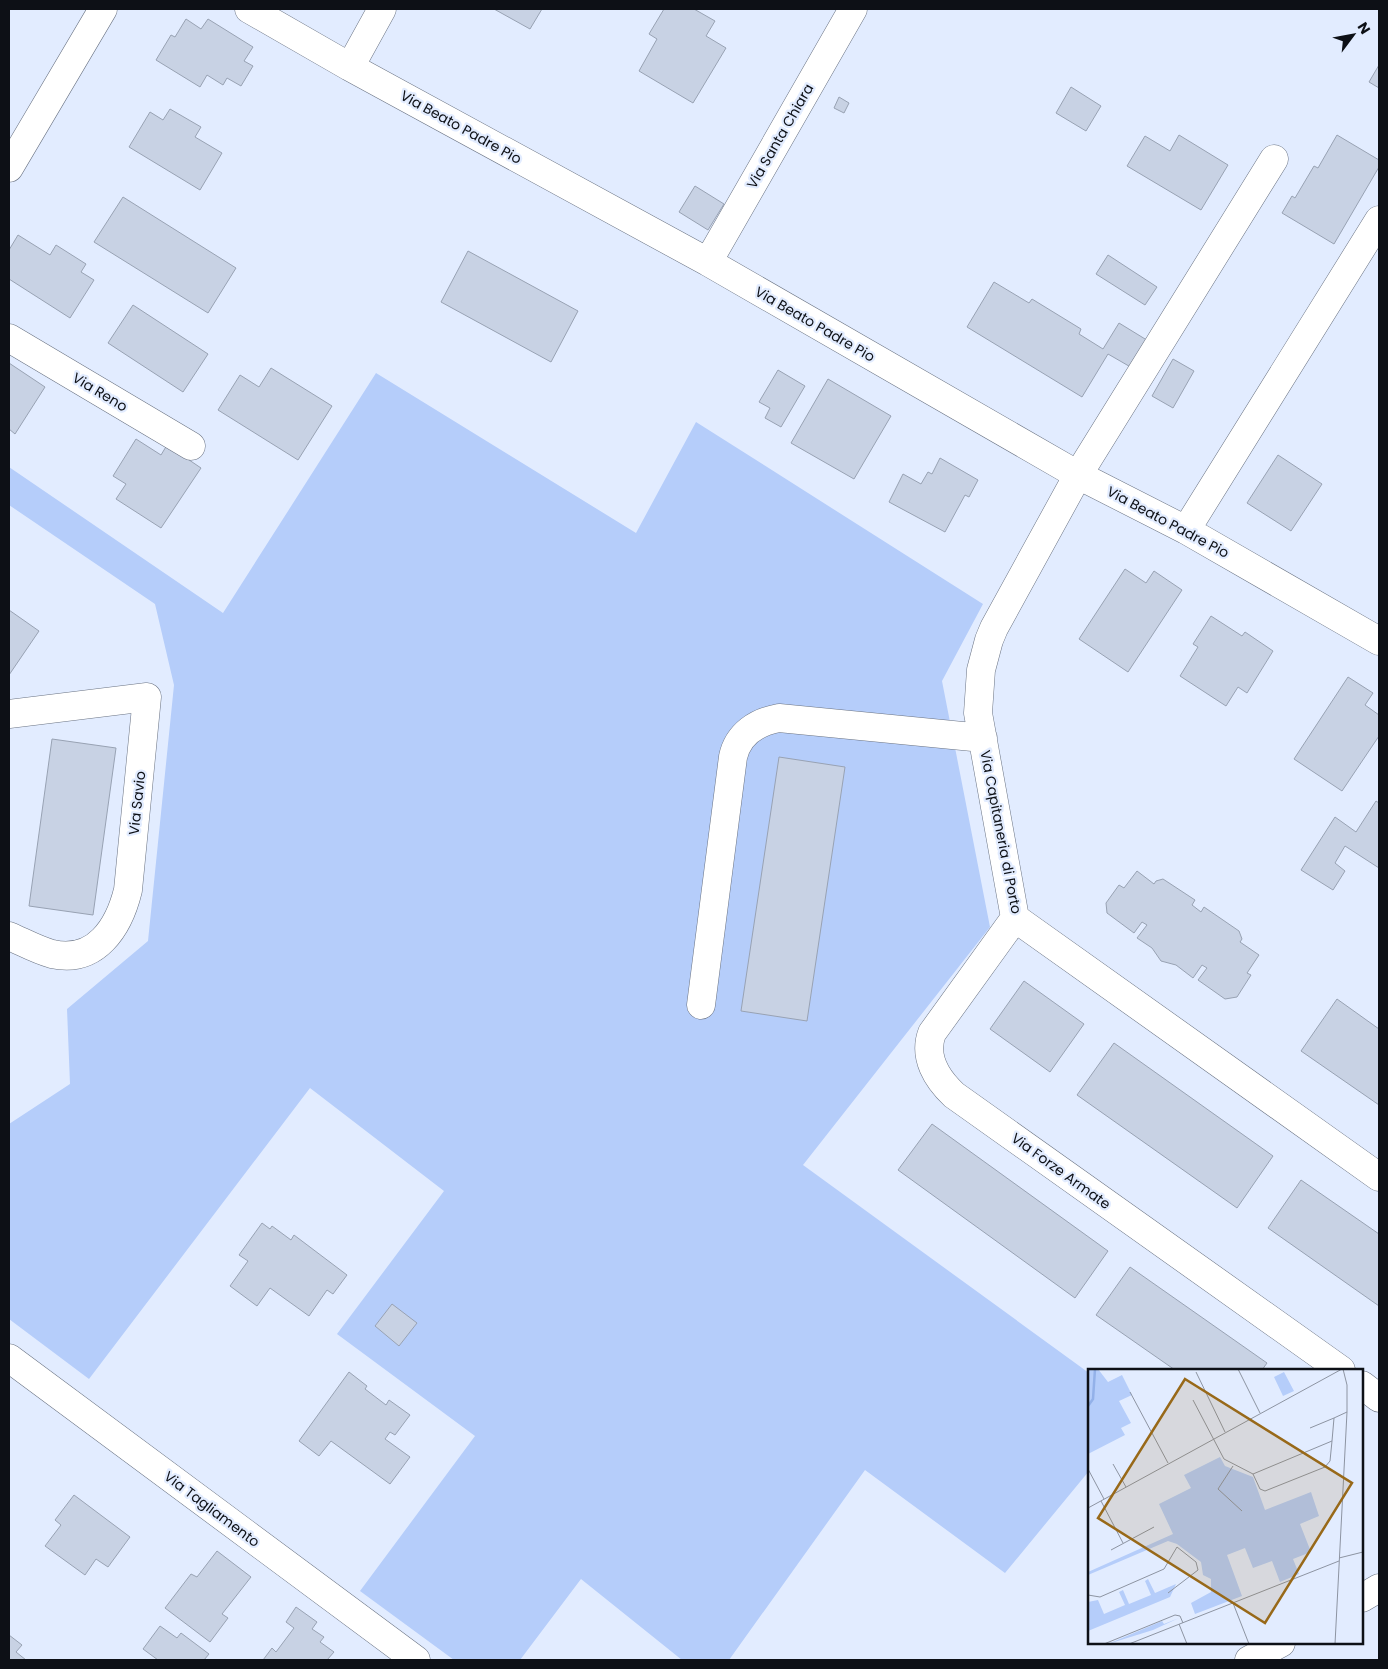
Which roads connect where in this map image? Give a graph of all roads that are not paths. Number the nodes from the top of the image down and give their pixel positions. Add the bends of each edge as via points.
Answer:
1 (103, 9) edge
2 (248, 9) edge
3 (382, 9) edge
4 (853, 9) edge
5 (350, 67) junction
6 (1274, 159) dead end
7 (9, 168) edge
8 (1379, 220) edge
9 (708, 262) junction
10 (9, 338) edge
11 (191, 446) dead end
12 (1078, 475) junction
13 (1186, 530) junction
14 (1379, 641) edge
15 (9, 714) edge
16 (983, 738) junction
17 (1016, 918) junction
18 (9, 936) edge
19 (702, 1005) dead end
20 (1379, 1176) edge
21 (9, 1358) edge
22 (1339, 1369) edge
23 (1363, 1386) edge
24 (1379, 1398) edge
25 (1379, 1588) edge
26 (1363, 1597) edge
27 (1279, 1644) edge
28 (416, 1660) edge
29 (1249, 1660) edge

1 - 7 street
2 - 5 street, Via Beato Padre Pio
3 - 5 street
4 - 9 street, Via Santa Chiara
5 - 9 street, Via Beato Padre Pio
6 - 12 street, Via Capitaneria di Porto
8 - 13 street
9 - 12 street, Via Beato Padre Pio
10 - 11 street, Via Reno
12 - 13 street, Via Beato Padre Pio
12 - 16 street, Via Capitaneria di Porto via 989,640 979,685 978,713
13 - 14 street, Via Beato Padre Pio
15 - 18 street, Via Savio via 147,697 128,890 117,922 99,944 66,956
16 - 17 street, Via Capitaneria di Porto
16 - 19 street via 779,718 761,722 744,734 733,757
17 - 20 street, Via Capitaneria di Porto
17 - 22 street, Via Forze Armate via 932,1033 929,1051 939,1079 954,1095
21 - 28 street, Via Tagliamento
23 - 24 street
25 - 26 street
27 - 29 street

